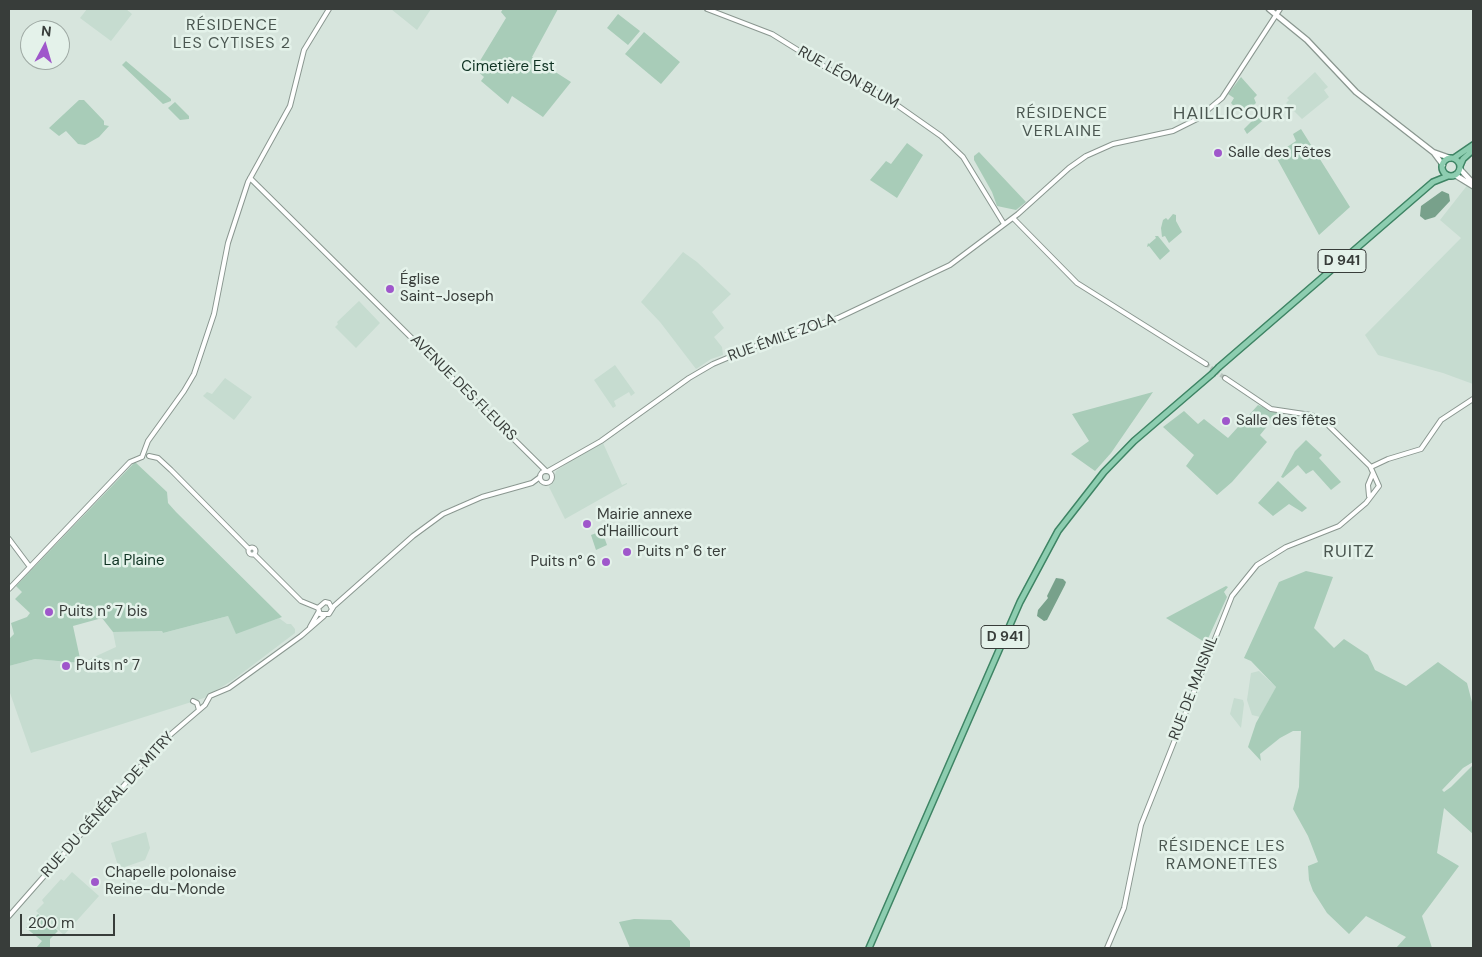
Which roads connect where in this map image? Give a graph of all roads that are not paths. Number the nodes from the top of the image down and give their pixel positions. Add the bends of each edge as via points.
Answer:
1 (329, 9) edge
2 (707, 9) edge
3 (1269, 9) edge
4 (1280, 9) edge
5 (1276, 15) junction
6 (1473, 145) edge
7 (1473, 150) edge
8 (1433, 152) junction
9 (1452, 158) junction
10 (1442, 166) junction
11 (1460, 167) junction
12 (1455, 175) junction
13 (1448, 176) junction
14 (250, 178) junction
15 (1433, 182) junction
16 (1473, 185) edge
17 (1013, 218) junction
18 (1004, 224) junction
19 (1206, 364) tunnel mouth
20 (1225, 378) tunnel mouth
21 (1473, 399) edge
22 (145, 452) junction
23 (149, 456) junction
24 (142, 457) junction
25 (1372, 470) junction
26 (547, 472) junction
27 (540, 477) junction
28 (1376, 480) junction
29 (1370, 481) junction
30 (543, 482) junction
31 (524, 484) junction
32 (1368, 488) junction
33 (1374, 490) junction
34 (1369, 496) junction
35 (9, 539) edge
36 (30, 567) junction
37 (9, 589) edge
38 (349, 593) junction
39 (329, 604) junction
40 (318, 609) junction
41 (332, 609) junction
42 (324, 616) junction
43 (310, 628) junction
44 (193, 701) dead end
45 (199, 710) junction
46 (9, 916) edge
47 (869, 948) edge
48 (1108, 948) edge

1 - 14 street via 304,50 290,106
2 - 18 street, RUE LÉON BLUM via 766,32 830,70 884,96 942,137 966,161
3 - 5 main road
4 - 5 street, RUE ÉMILE ZOLA
5 - 8 main road via 1307,40 1356,92
5 - 17 street, RUE ÉMILE ZOLA via 1225,94 1205,113 1172,132 1113,144 1086,156
6 - 9 main road
7 - 11 main road
8 - 9 main road
8 - 10 main road
9 - 10 main road
9 - 11 main road
10 - 13 main road
10 - 15 main road, D 941
11 - 12 main road
11 - 16 main road
12 - 13 main road
12 - 16 main road
13 - 15 main road, D 941
14 - 22 street via 228,243 212,322 194,374 148,441
14 - 26 street, AVENUE DES FLEURS
15 - 47 main road, D 941, bridge via 1134,441 1082,498 1054,539 1020,602
17 - 18 street, RUE ÉMILE ZOLA
17 - 19 street via 1077,283
18 - 26 street, RUE ÉMILE ZOLA via 931,276 838,318 756,345 713,364 601,441
20 - 25 street via 1271,408 1320,419
21 - 25 street via 1441,420 1421,449 1377,465
22 - 23 street
22 - 24 street
23 - 24 street via 146,459
23 - 40 street via 158,458 249,549 254,548 254,554 301,601
24 - 36 street via 130,462
25 - 28 street
25 - 29 street
26 - 27 street, RUE ÉMILE ZOLA
26 - 30 street via 550,482
27 - 30 street
27 - 31 street
28 - 29 street
28 - 33 street via 1378,486
29 - 32 street
30 - 31 street
31 - 38 street via 443,514 415,534
32 - 33 street
32 - 34 street
33 - 34 street, RUE DE MAISNIL
34 - 48 street, RUE DE MAISNIL via 1366,503 1335,529 1286,547 1257,565 1232,596 1141,825 1124,908
35 - 36 street
36 - 37 street
38 - 39 street
38 - 41 street
39 - 40 street via 323,602
39 - 41 street
40 - 42 street
40 - 43 street
41 - 42 street
42 - 43 street
43 - 45 street, RUE DU GÉNÉRAL DE MITRY via 228,688 210,696
44 - 45 street
45 - 46 street, RUE DU GÉNÉRAL DE MITRY via 163,741

